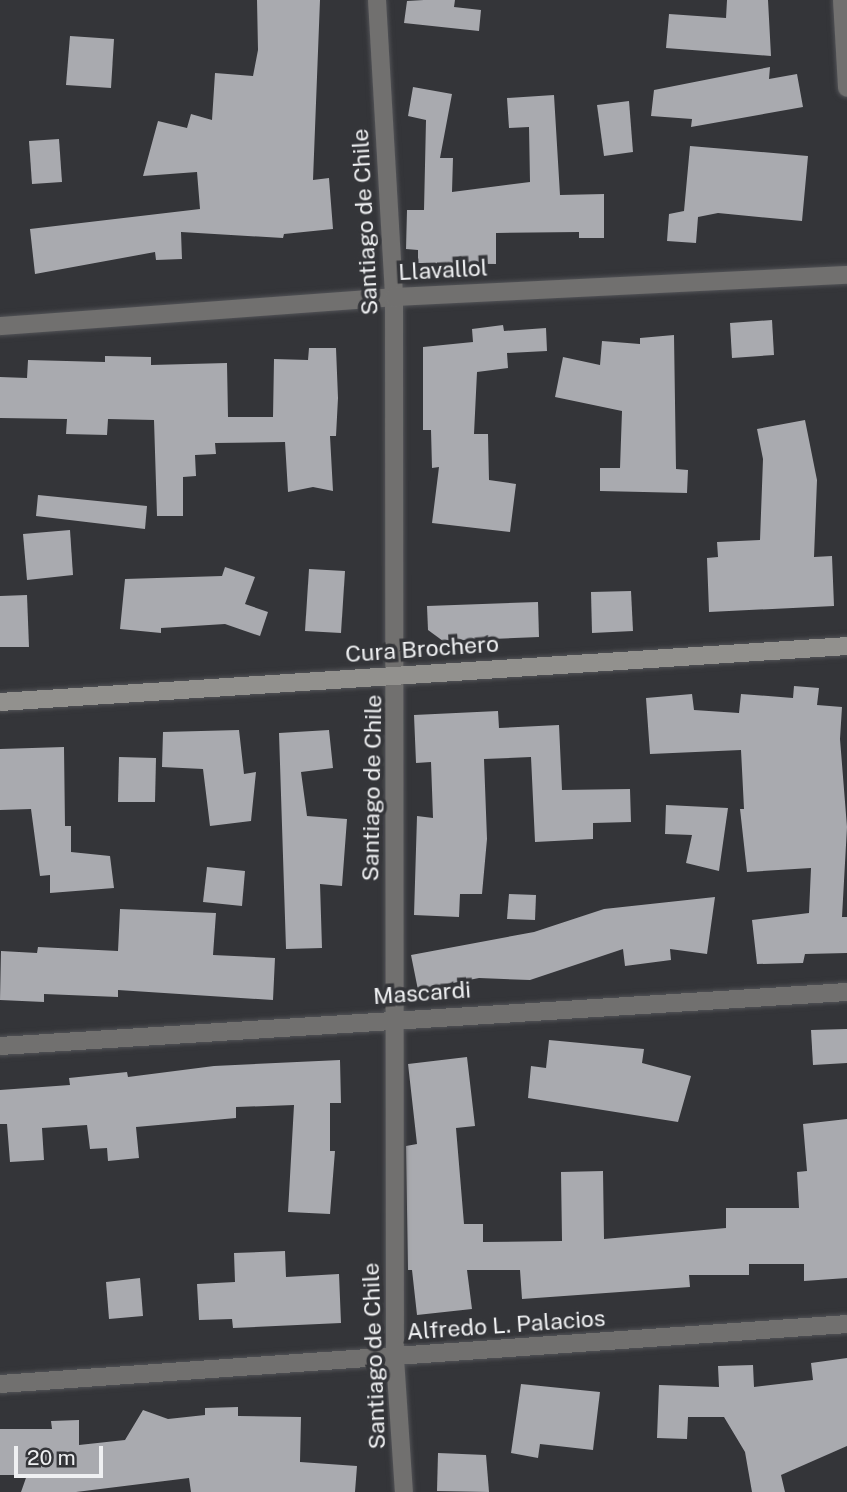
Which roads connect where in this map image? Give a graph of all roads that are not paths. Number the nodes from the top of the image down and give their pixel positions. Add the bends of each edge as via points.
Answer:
1 (377, 0) edge
2 (842, 0) edge
3 (847, 88) edge
4 (847, 275) edge
5 (394, 298) junction
6 (0, 326) edge
7 (847, 646) edge
8 (397, 675) junction
9 (0, 702) edge
10 (847, 992) edge
11 (394, 1020) junction
12 (0, 1046) edge
13 (847, 1324) edge
14 (395, 1358) junction
15 (0, 1384) edge
16 (404, 1492) edge

1 - 5 street, Santiago de Chile
2 - 3 street
4 - 5 street, Llavallol
5 - 6 street, Llavallol
5 - 8 street, Santiago de Chile
7 - 8 street, Cura Brochero
8 - 9 street, Cura Brochero
8 - 11 street, Santiago de Chile
10 - 11 street, Mascardi
11 - 12 street, Mascardi
11 - 14 street, Santiago de Chile
13 - 14 street, Alfredo L. Palacios
14 - 15 street, Alfredo L. Palacios
14 - 16 street, Santiago de Chile

